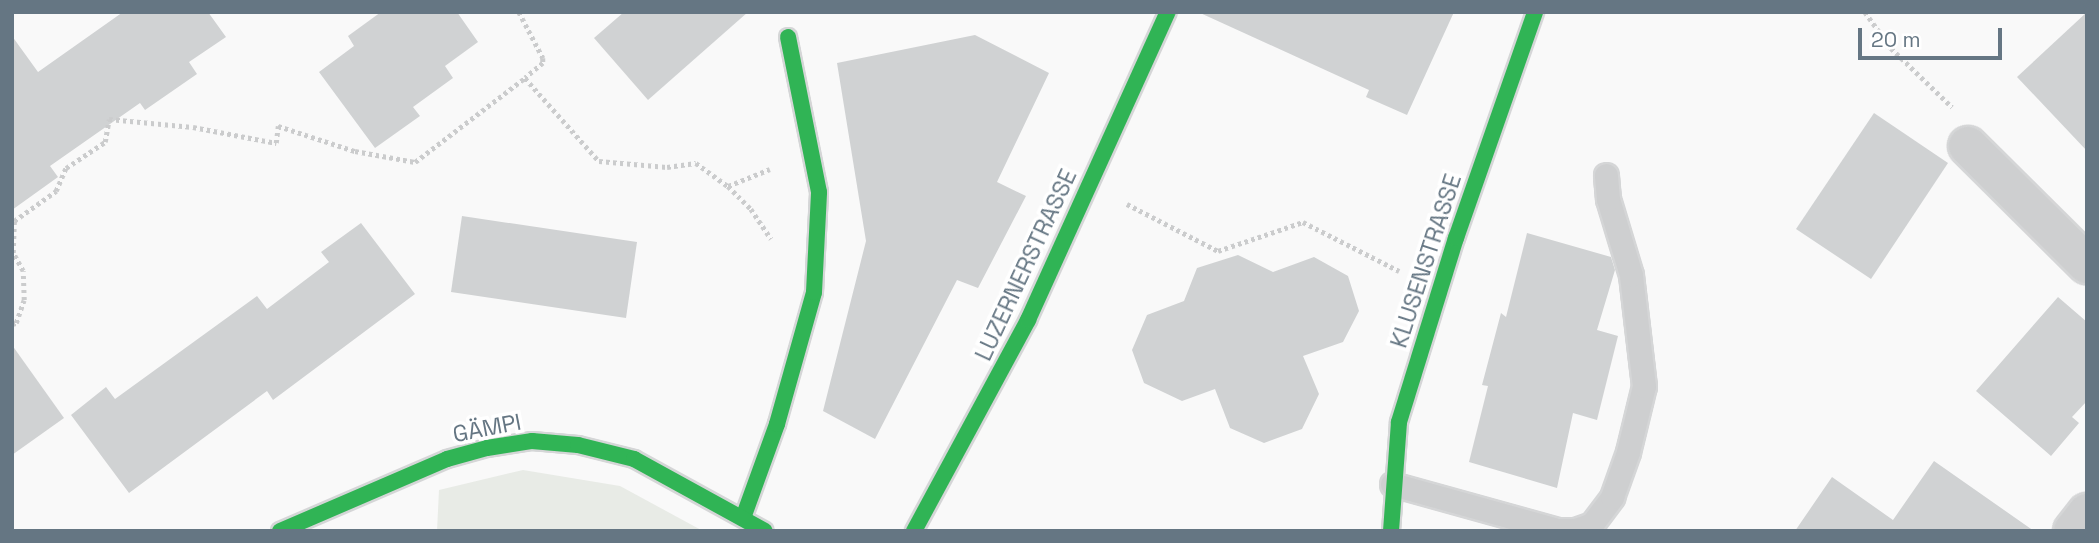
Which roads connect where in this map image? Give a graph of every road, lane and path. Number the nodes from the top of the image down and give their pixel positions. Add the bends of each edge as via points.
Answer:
1 (519, 12) edge
2 (1168, 12) edge
3 (1535, 12) edge
4 (1865, 12) edge
5 (788, 37) dead end
6 (525, 78) junction
7 (1968, 146) joint
8 (1606, 175) dead end
9 (1117, 199) dead end
10 (13, 220) edge
11 (772, 241) dead end
12 (2087, 264) edge
13 (1402, 272) dead end
14 (12, 324) edge
15 (1392, 484) junction
16 (2087, 513) edge
17 (743, 518) junction
18 (280, 531) edge
19 (765, 531) edge
20 (914, 531) edge
21 (1391, 531) edge
22 (2073, 531) edge

1 - 6 path via 543,58
2 - 20 street, LUZERNERSTRASSE via 1028,320
3 - 15 street, KLUSENSTRASSE via 1398,422
4 - 7 path via 1891,48 1974,128
5 - 17 street via 819,192 814,292 777,424
6 - 10 path via 415,162 355,151 278,126 276,143 193,127 109,119 105,142 66,168 56,191
6 - 11 path via 599,161 667,167 696,163 751,209
7 - 12 street
8 - 15 lane via 1608,199 1631,275 1644,386 1612,497 1592,524 1558,530
9 - 13 path via 1217,251 1303,222
10 - 14 path via 13,253 23,271 24,300
15 - 21 street, KLUSENSTRASSE
16 - 22 street
17 - 18 street, GÄMPI via 634,459 578,445 533,441 447,459
17 - 19 street, GÄMPI

